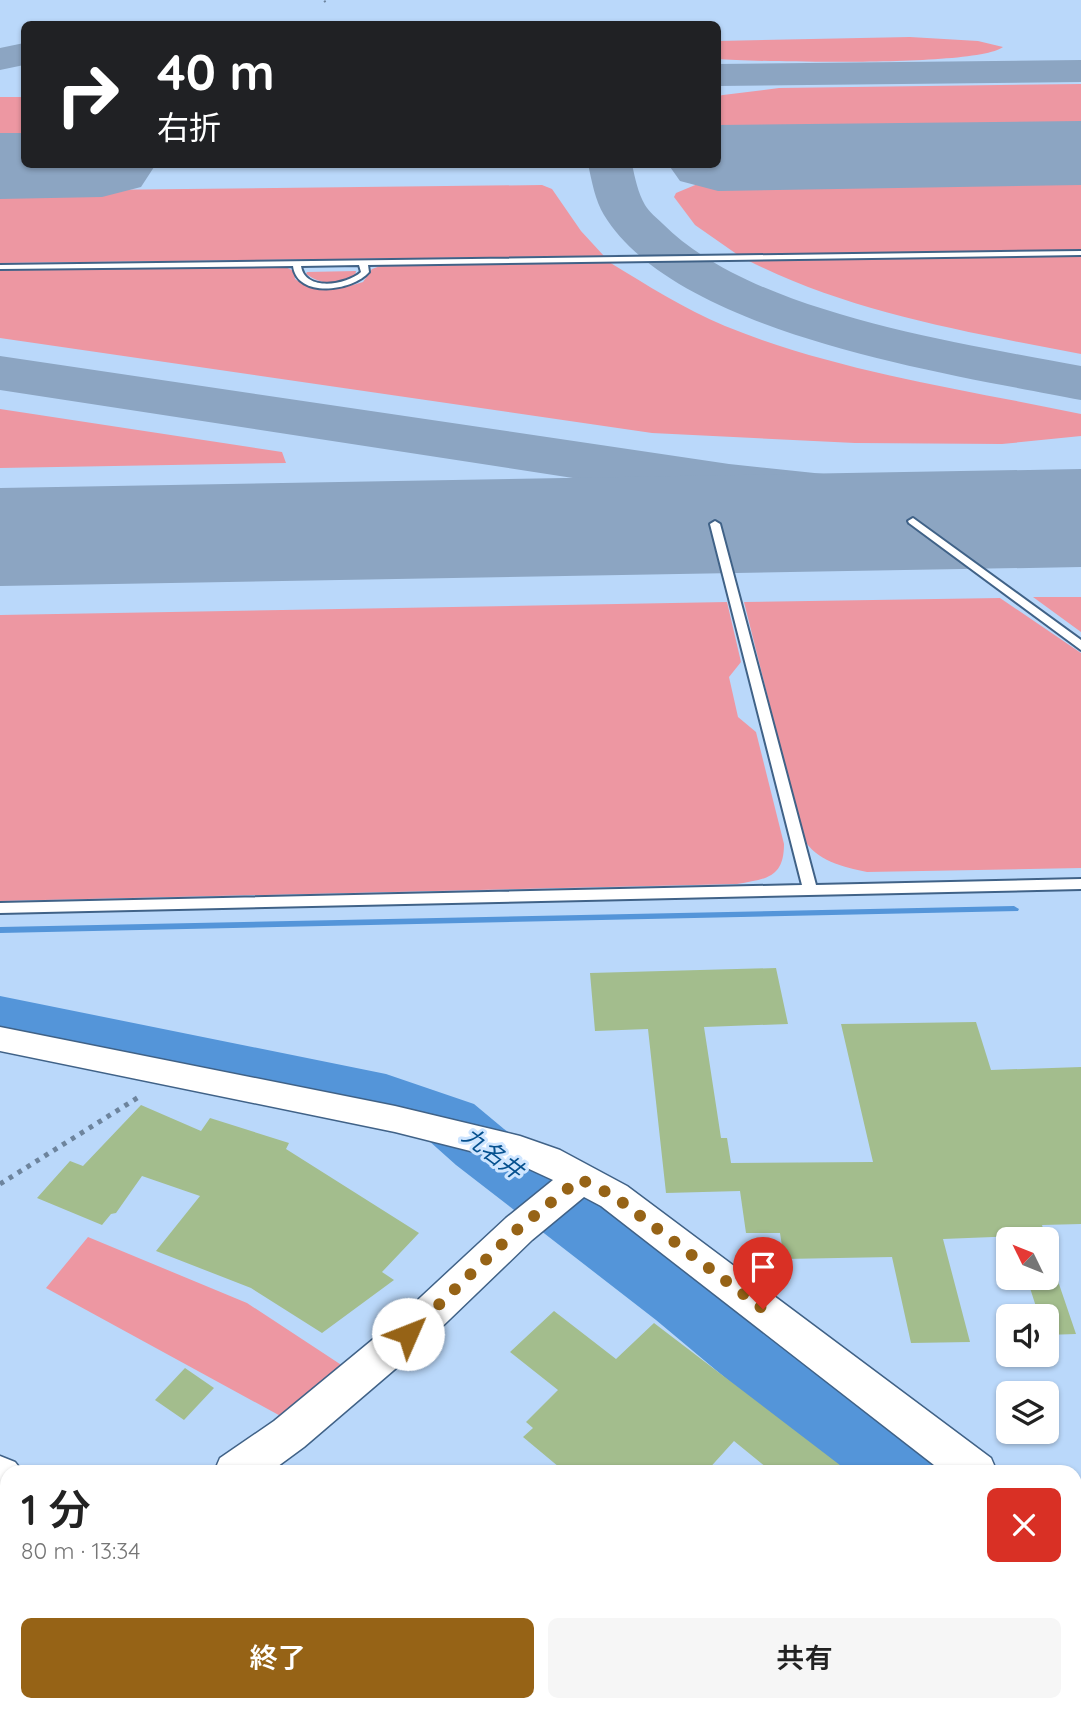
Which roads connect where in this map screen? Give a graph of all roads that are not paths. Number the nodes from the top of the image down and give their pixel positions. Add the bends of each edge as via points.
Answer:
1 (1081, 253) edge
2 (363, 262) junction
3 (297, 263) junction
4 (0, 267) edge
5 (913, 521) dead end
6 (715, 524) dead end
7 (1081, 646) edge
8 (1081, 884) edge
9 (810, 890) junction
10 (0, 908) edge
11 (0, 1040) edge
12 (580, 1179) junction
13 (245, 1465) edge
14 (967, 1465) edge

1 - 2 lane
2 - 3 lane
2 - 3 lane via 362,276 330,285 306,281 299,275
3 - 4 lane
5 - 7 lane
6 - 9 lane
8 - 9 lane
9 - 10 lane
11 - 12 street via 395,1119 520,1150
12 - 13 street via 519,1228 408,1334
12 - 14 street via 614,1196

